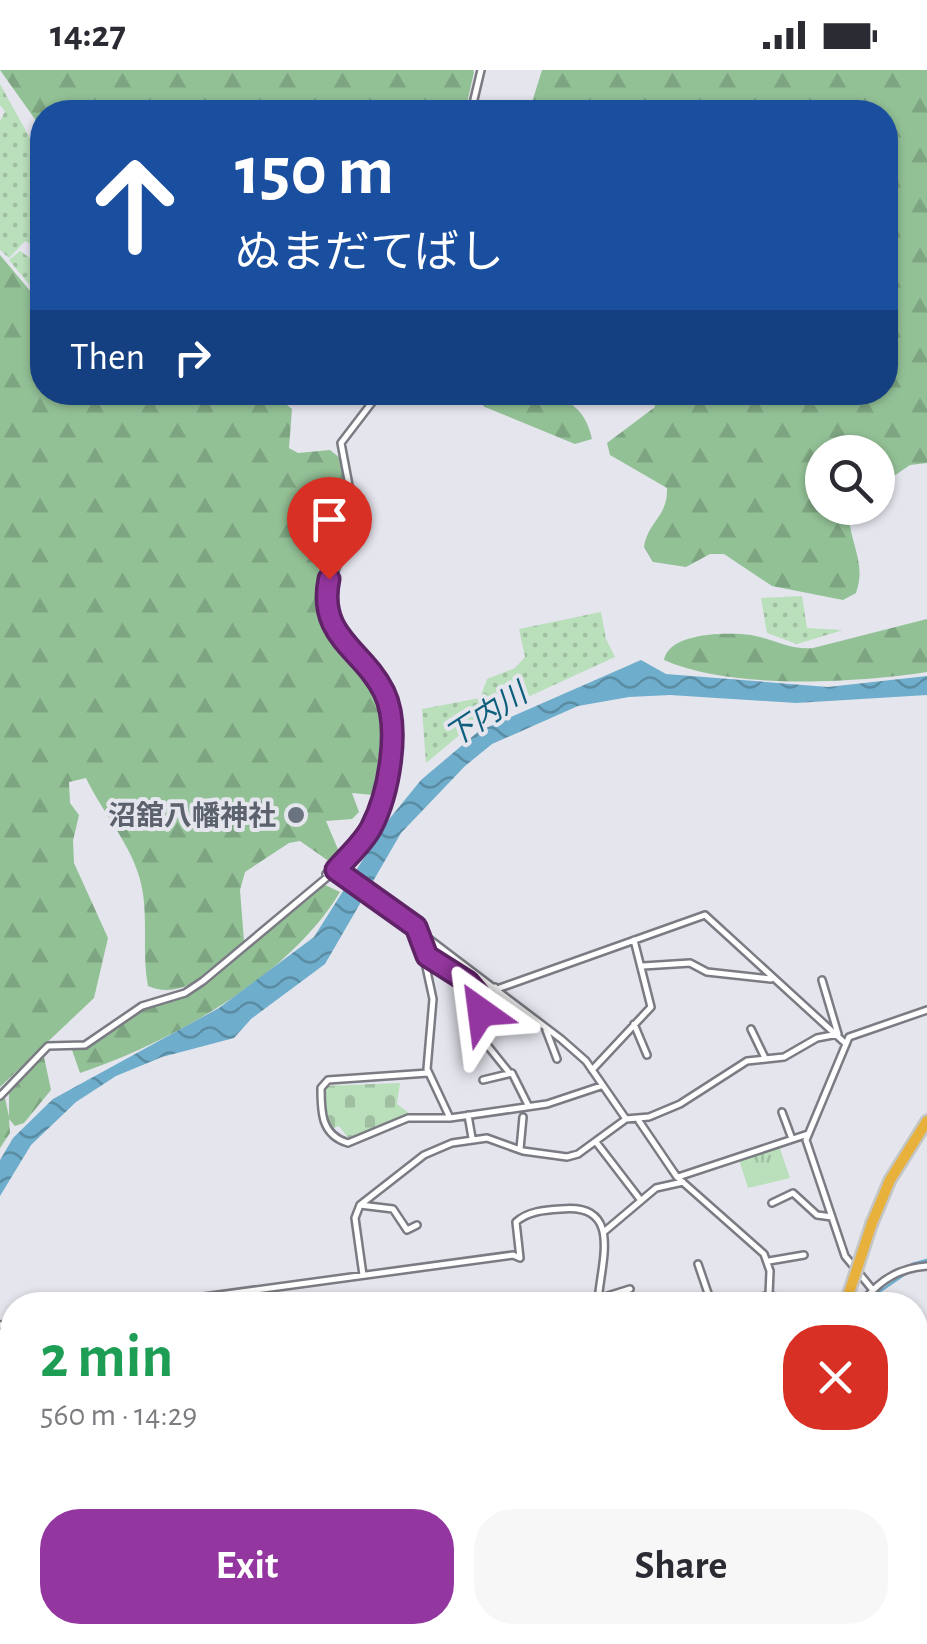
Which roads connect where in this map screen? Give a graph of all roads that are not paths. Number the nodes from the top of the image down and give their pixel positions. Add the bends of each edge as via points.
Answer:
1 (481, 70) edge
2 (474, 100) edge
3 (370, 405) edge
4 (367, 834) junction
5 (339, 872) junction
6 (326, 874) dead end
7 (416, 927) junction
8 (634, 940) junction
9 (427, 956) junction
10 (643, 966) junction
11 (775, 980) junction
12 (822, 980) dead end
13 (496, 988) junction
14 (478, 994) junction
15 (927, 1010) edge
16 (634, 1024) junction
17 (545, 1027) junction
18 (491, 1028) dead end
19 (751, 1030) dead end
20 (838, 1034) junction
21 (845, 1044) junction
22 (487, 1045) dead end
23 (647, 1055) dead end
24 (764, 1058) junction
25 (557, 1060) dead end
26 (592, 1070) junction
27 (508, 1071) junction
28 (428, 1073) junction
29 (483, 1080) dead end
30 (601, 1086) junction
31 (0, 1096) edge
32 (528, 1105) junction
33 (782, 1112) dead end
34 (468, 1115) junction
35 (522, 1117) dead end
36 (450, 1118) junction
37 (626, 1118) junction
38 (636, 1120) junction
39 (927, 1120) edge
40 (808, 1134) junction
41 (472, 1138) junction
42 (792, 1139) junction
43 (596, 1142) junction
44 (520, 1150) junction
45 (680, 1180) junction
46 (640, 1198) junction
47 (772, 1203) dead end
48 (360, 1205) junction
49 (832, 1217) junction
50 (418, 1225) dead end
51 (605, 1231) junction
52 (804, 1255) dead end
53 (769, 1260) junction
54 (698, 1264) dead end
55 (927, 1266) edge
56 (363, 1275) junction
57 (630, 1289) dead end
58 (872, 1289) junction
59 (239, 1292) edge
60 (599, 1292) edge
61 (623, 1292) edge
62 (708, 1292) edge
63 (769, 1292) edge
64 (849, 1292) edge
65 (870, 1292) edge

1 - 2 street
3 - 4 street via 341,442 355,518 325,598 347,648 376,679 393,732
4 - 5 street
4 - 6 street
5 - 7 street
5 - 31 street via 204,982 142,1006 84,1045 48,1046
7 - 9 street
7 - 13 street
8 - 10 street
8 - 11 street via 705,915
8 - 13 street
9 - 14 street via 456,970
9 - 28 street via 433,1000
10 - 11 street via 690,962 706,972
10 - 16 street via 652,1007
11 - 20 street
12 - 20 street
13 - 14 street
13 - 17 street
14 - 18 street
15 - 21 street via 848,1037
16 - 23 street
16 - 26 street
17 - 25 street
17 - 26 street
19 - 24 street
20 - 21 street
20 - 24 street via 784,1057
21 - 40 street
22 - 27 street
24 - 38 street
26 - 30 street
27 - 29 street
27 - 32 street
28 - 36 street
28 - 36 street via 328,1080 321,1088 322,1121 348,1143 408,1118
30 - 32 street via 570,1100
30 - 37 street
32 - 34 street
33 - 42 street
34 - 36 street
34 - 41 street
35 - 44 street
37 - 38 street
37 - 43 street
38 - 45 street
39 - 64 highway, bridge via 890,1180
40 - 42 street
40 - 49 street
41 - 44 street
41 - 48 street via 424,1155
42 - 45 street
43 - 44 street via 567,1157
43 - 46 street
45 - 46 street
45 - 53 street
46 - 51 street
47 - 49 street via 793,1193 817,1216
48 - 50 street via 391,1208 408,1230
48 - 56 street via 355,1218
49 - 58 street via 845,1256
51 - 56 street via 568,1208 525,1214 515,1228 520,1258
51 - 60 street
52 - 53 street
53 - 63 street
54 - 62 street
55 - 58 street via 901,1269
56 - 59 street
57 - 61 street
58 - 65 street

